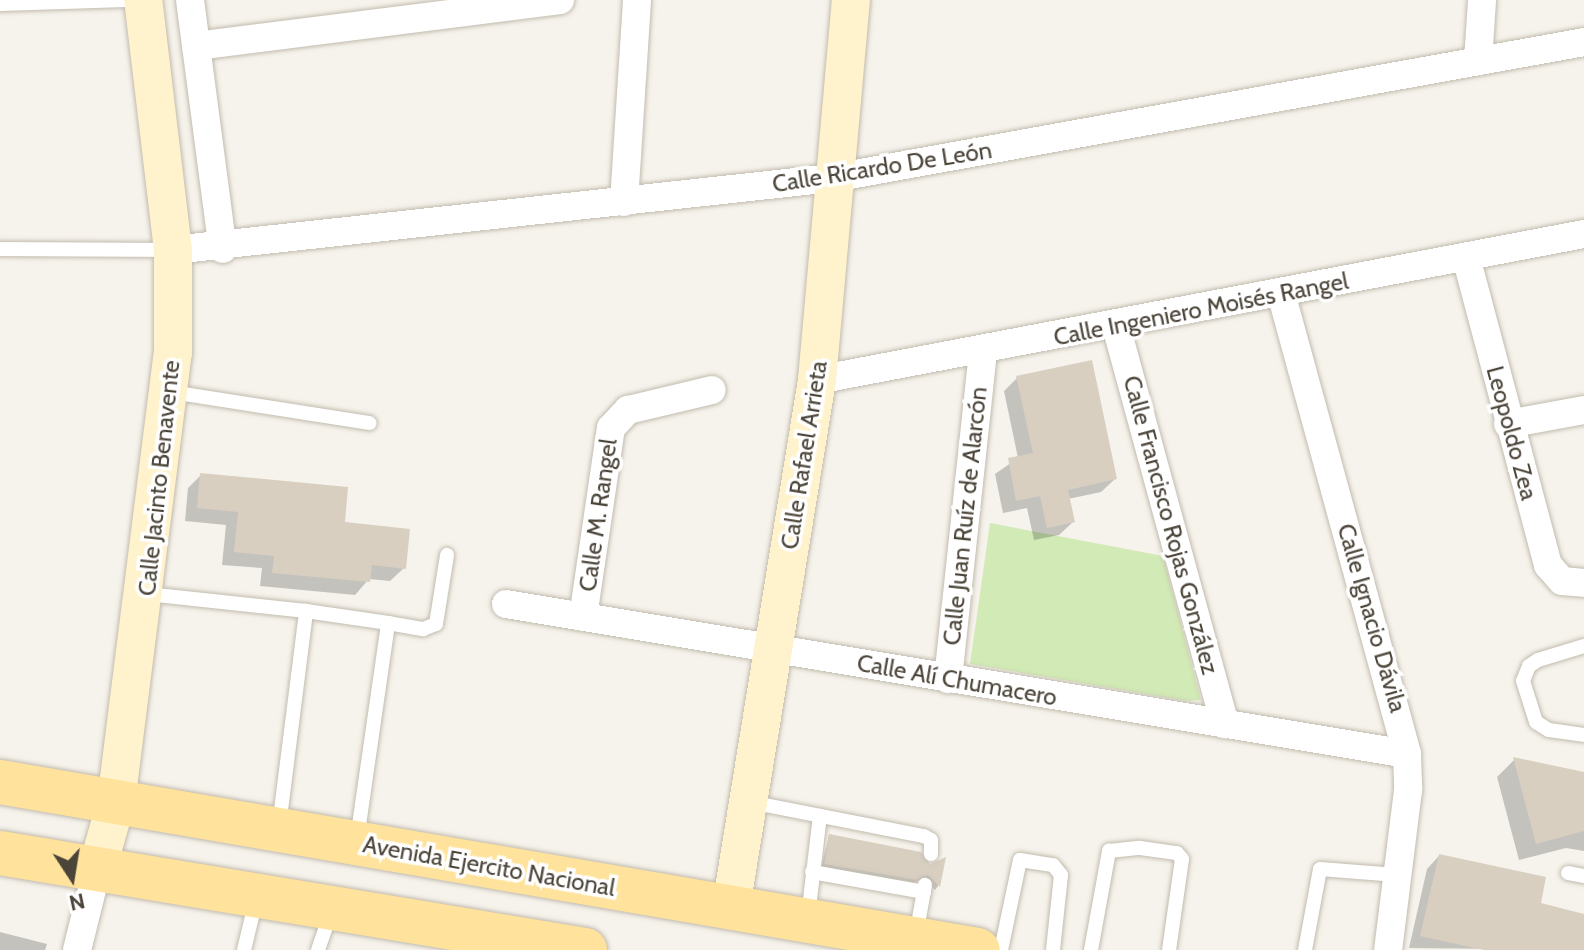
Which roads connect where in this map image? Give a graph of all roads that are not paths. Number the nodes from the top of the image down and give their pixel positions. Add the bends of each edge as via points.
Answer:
1 (127, 0) edge
2 (143, 0) edge
3 (190, 0) edge
4 (560, 0) edge
5 (637, 0) edge
6 (851, 0) edge
7 (1482, 0) edge
8 (0, 4) edge
9 (395, 10) edge
10 (1584, 42) edge
11 (196, 46) junction
12 (1478, 61) junction
13 (833, 178) junction
14 (624, 202) junction
15 (1584, 234) edge
16 (0, 249) edge
17 (223, 249) junction
18 (173, 250) junction
19 (1466, 257) junction
20 (1281, 293) junction
21 (1116, 326) junction
22 (983, 352) junction
23 (817, 380) junction
24 (712, 390) dead end
25 (170, 392) junction
26 (1584, 410) edge
27 (370, 423) dead end
28 (1508, 424) junction
29 (447, 555) dead end
30 (1584, 583) edge
31 (147, 594) junction
32 (506, 604) dead end
33 (306, 611) junction
34 (583, 617) junction
35 (388, 623) junction
36 (1584, 646) edge
37 (773, 649) junction
38 (948, 679) junction
39 (1225, 724) junction
40 (1584, 735) edge
41 (1407, 754) junction
42 (0, 782) edge
43 (116, 802) junction
44 (748, 802) junction
45 (820, 816) junction
46 (878, 827) junction
47 (279, 830) junction
48 (356, 843) junction
49 (875, 843) dead end
50 (0, 853) edge
51 (931, 854) dead end
52 (97, 870) junction
53 (812, 872) junction
54 (1568, 873) dead end
55 (1397, 875) junction
56 (1584, 876) edge
57 (257, 896) junction
58 (731, 907) junction
59 (332, 908) junction
60 (808, 921) junction
61 (915, 939) junction
62 (540, 946) edge
63 (77, 950) edge
64 (244, 950) edge
65 (318, 950) edge
66 (585, 950) edge
67 (978, 950) edge
68 (1001, 950) edge
69 (1053, 950) edge
70 (1091, 950) edge
71 (1169, 950) edge
72 (1305, 950) edge
73 (1388, 950) edge

1 - 8 lane
2 - 18 street, Calle Jacinto Benavente
3 - 11 street
4 - 9 street
5 - 14 street
6 - 13 street, Calle Rafael Arrieta
7 - 12 street
9 - 11 street
10 - 12 street, Calle Ricardo De León
11 - 17 street
12 - 13 street, Calle Ricardo De León
13 - 14 street, Calle Ricardo De León
13 - 23 street, Calle Rafael Arrieta
14 - 17 street, Calle Ricardo De León
15 - 19 street, Calle Ingeniero Moisés Rangel
16 - 18 lane
17 - 18 street, Calle Ricardo De León
18 - 25 street, Calle Jacinto Benavente
19 - 20 street, Calle Ingeniero Moisés Rangel
19 - 28 street, Leopoldo Zea
20 - 21 street, Calle Ingeniero Moisés Rangel
20 - 41 street, Calle Ignacio Dávila
21 - 22 street, Calle Ingeniero Moisés Rangel
21 - 39 street, Calle Francisco Rojas González
22 - 23 street, Calle Ingeniero Moisés Rangel
22 - 38 street, Calle Juan Ruíz de Alarcón
23 - 37 street, Calle Rafael Arrieta
24 - 34 street, Calle M. Rangel via 628,410 611,428
25 - 27 lane
25 - 31 street, Calle Jacinto Benavente
26 - 28 street
28 - 30 street, Leopoldo Zea via 1551,572 1562,581
29 - 35 lane via 436,624 423,629
31 - 33 lane
31 - 43 street, Calle Jacinto Benavente
32 - 34 street, Calle Alí Chumacero
33 - 35 lane
33 - 47 lane
34 - 37 street, Calle Alí Chumacero
35 - 48 lane
36 - 40 lane via 1538,660 1523,681 1536,722 1549,730
37 - 38 street, Calle Alí Chumacero
37 - 44 street, Calle Rafael Arrieta
38 - 39 street, Calle Alí Chumacero
39 - 41 street, Calle Alí Chumacero
41 - 55 street, Calle Ignacio Dávila
42 - 43 main road, Avenida Ejercito Nacional
43 - 47 main road, Avenida Ejercito Nacional
43 - 52 street, Calle Jacinto Benavente
44 - 45 lane
44 - 58 street, Calle Rafael Arrieta
45 - 46 lane
45 - 53 lane
46 - 49 lane
46 - 51 lane via 924,836 931,840
47 - 48 main road, Avenida Ejercito Nacional
48 - 58 main road, Avenida Ejercito Nacional
50 - 52 main road
52 - 57 main road
52 - 63 street, Calle Jacinto Benavente
53 - 60 lane
53 - 61 lane via 925,888
54 - 56 lane
55 - 72 lane via 1320,869
55 - 73 street, Calle Ignacio Dávila
57 - 59 main road
57 - 64 lane
58 - 60 main road, Avenida Ejercito Nacional
59 - 62 main road
59 - 65 lane
60 - 61 main road, Avenida Ejercito Nacional
61 - 67 main road, Avenida Ejercito Nacional
62 - 66 main road
68 - 69 lane via 1020,860 1053,865 1061,875
70 - 71 lane via 1109,851 1140,848 1177,853 1182,859

